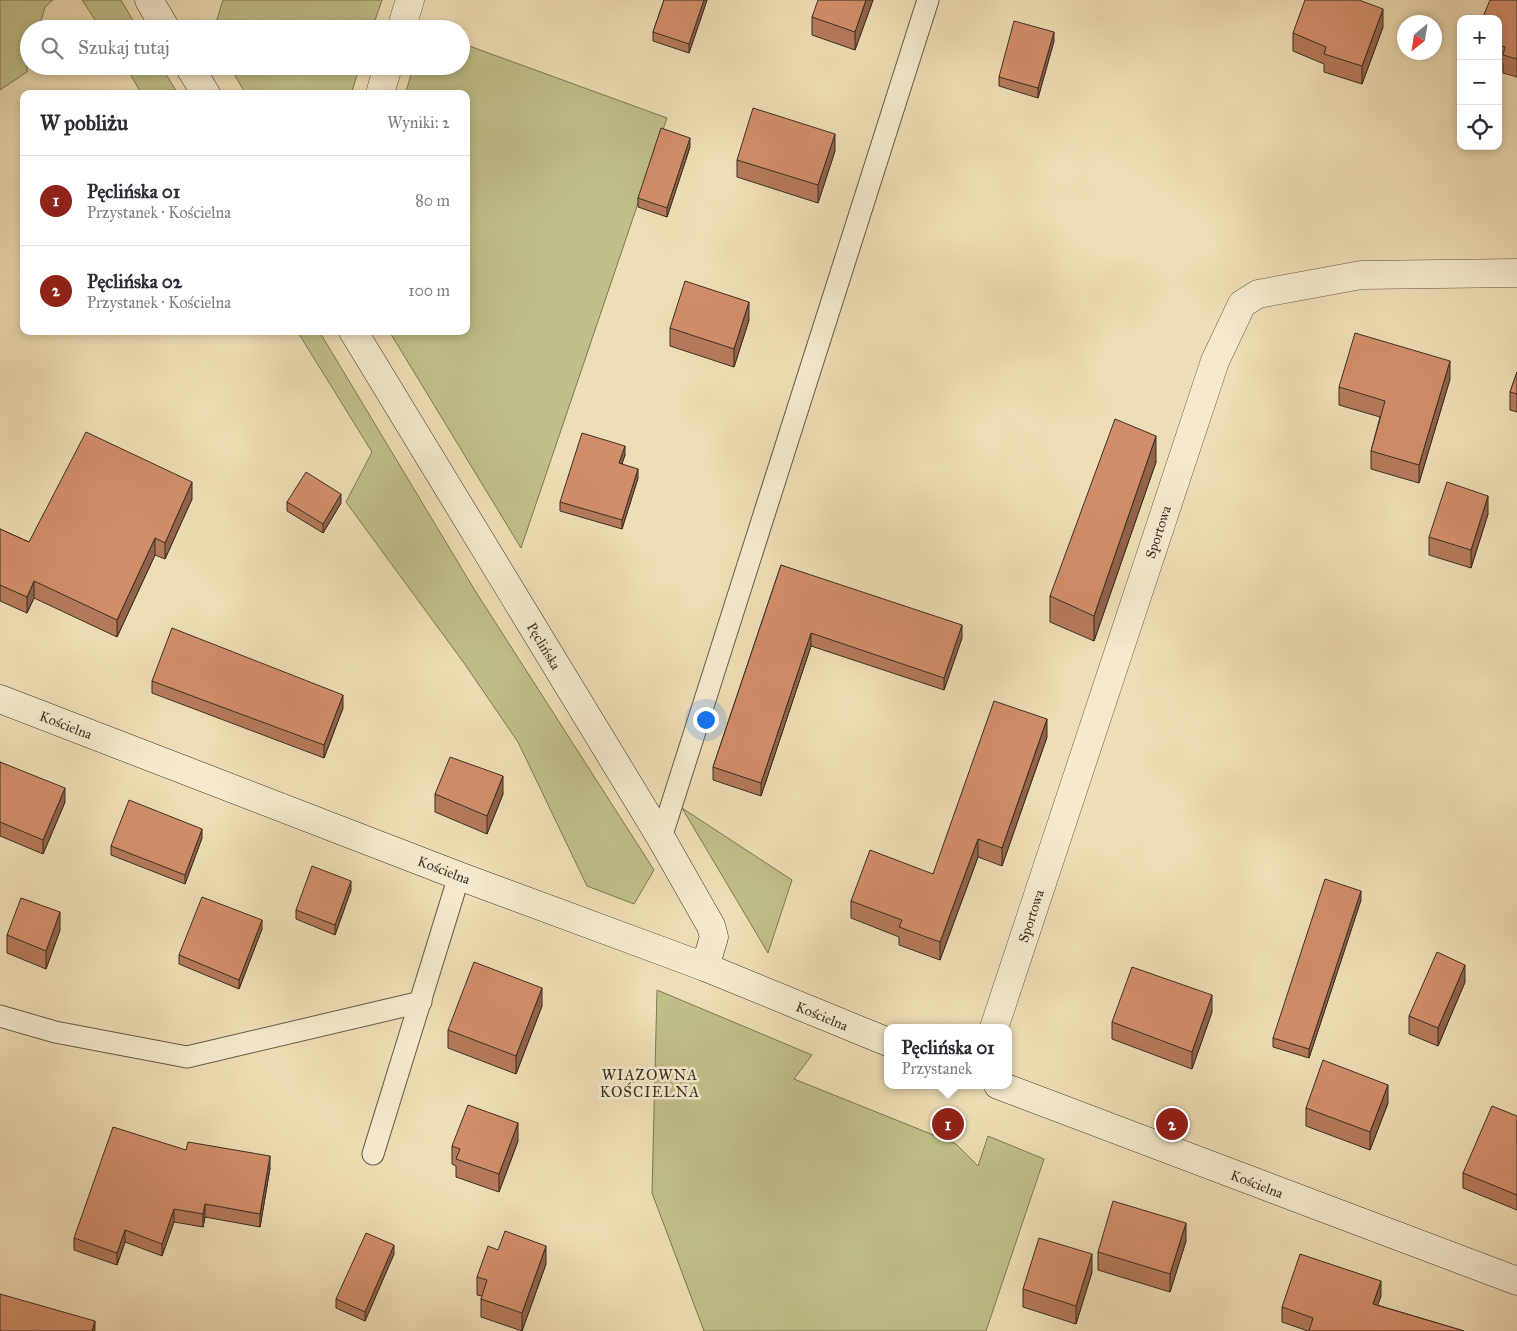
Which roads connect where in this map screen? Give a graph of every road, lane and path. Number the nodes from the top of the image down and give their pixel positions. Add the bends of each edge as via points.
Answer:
1 (149, 0) edge
2 (410, 0) edge
3 (928, 0) edge
4 (161, 20) edge
5 (403, 20) edge
6 (194, 75) edge
7 (385, 75) edge
8 (204, 90) edge
9 (381, 90) edge
10 (1517, 273) edge
11 (355, 335) edge
12 (0, 699) edge
13 (661, 838) junction
14 (460, 876) junction
15 (705, 967) junction
16 (421, 1002) junction
17 (0, 1016) edge
18 (995, 1024) edge
19 (884, 1040) edge
20 (1009, 1089) edge
21 (374, 1154) dead end
22 (1517, 1282) edge

1 - 4 street
2 - 5 street
3 - 13 lane
6 - 8 street
7 - 9 street
10 - 18 street, Sportowa via 1361,275 1275,289 1242,304 1215,361
11 - 13 street, Pęclińska
12 - 14 street, Kościelna
13 - 15 street, Pęclińska via 711,926 714,937
14 - 15 street, Kościelna
14 - 16 lane
15 - 19 street, Kościelna
16 - 17 lane via 187,1057 55,1032
16 - 21 lane
20 - 22 street, Kościelna

